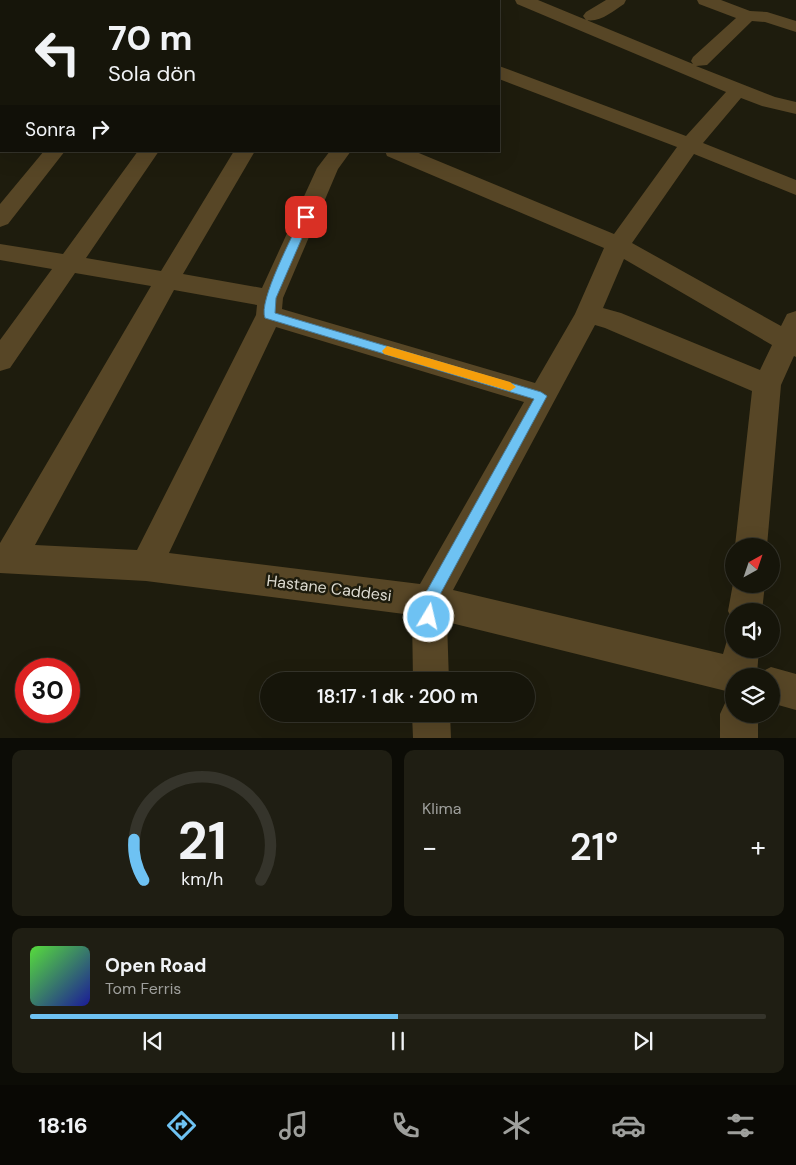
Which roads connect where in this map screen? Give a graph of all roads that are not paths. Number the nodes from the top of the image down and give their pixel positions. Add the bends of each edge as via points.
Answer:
1 (523, 0) edge
2 (553, 0) edge
3 (618, 0) edge
4 (705, 0) edge
5 (593, 10) junction
6 (748, 16) junction
7 (796, 27) edge
8 (700, 61) junction
9 (500, 72) edge
10 (738, 90) junction
11 (796, 95) edge
12 (771, 96) junction
13 (796, 108) edge
14 (690, 145) junction
15 (54, 152) edge
16 (148, 152) edge
17 (244, 152) edge
18 (340, 152) edge
19 (397, 152) edge
20 (796, 188) edge
21 (0, 220) edge
22 (618, 246) junction
23 (0, 252) edge
24 (67, 265) junction
25 (167, 281) junction
26 (270, 307) junction
27 (588, 314) junction
28 (793, 337) edge
29 (0, 361) edge
30 (767, 385) junction
31 (541, 396) junction
32 (752, 538) edge
33 (5, 558) edge
34 (146, 566) junction
35 (429, 601) junction
36 (431, 672) edge
37 (725, 673) edge
38 (780, 688) edge
39 (796, 692) edge
40 (431, 722) edge
41 (739, 723) edge
42 (432, 738) edge
43 (739, 738) edge

1 - 10 street
2 - 5 street
3 - 5 street
4 - 6 street
5 - 8 street
6 - 7 street via 767,17
6 - 8 street
8 - 12 street
9 - 14 street
10 - 12 street
10 - 14 street
11 - 12 street
12 - 13 street
14 - 20 street
14 - 22 street
15 - 21 street
16 - 24 street
17 - 25 street
18 - 26 street via 328,168
19 - 22 street
22 - 27 street
22 - 28 street
23 - 24 street
24 - 25 street
24 - 29 street
25 - 26 street
25 - 33 street
26 - 31 street
26 - 34 street
27 - 30 street via 612,320
27 - 31 street
28 - 30 street
30 - 32 street
31 - 35 street
33 - 34 street, Hastane Caddesi
34 - 35 street, Hastane Caddesi
35 - 36 street
35 - 37 street, Hastane Caddesi
38 - 39 street
40 - 42 street
41 - 43 street

